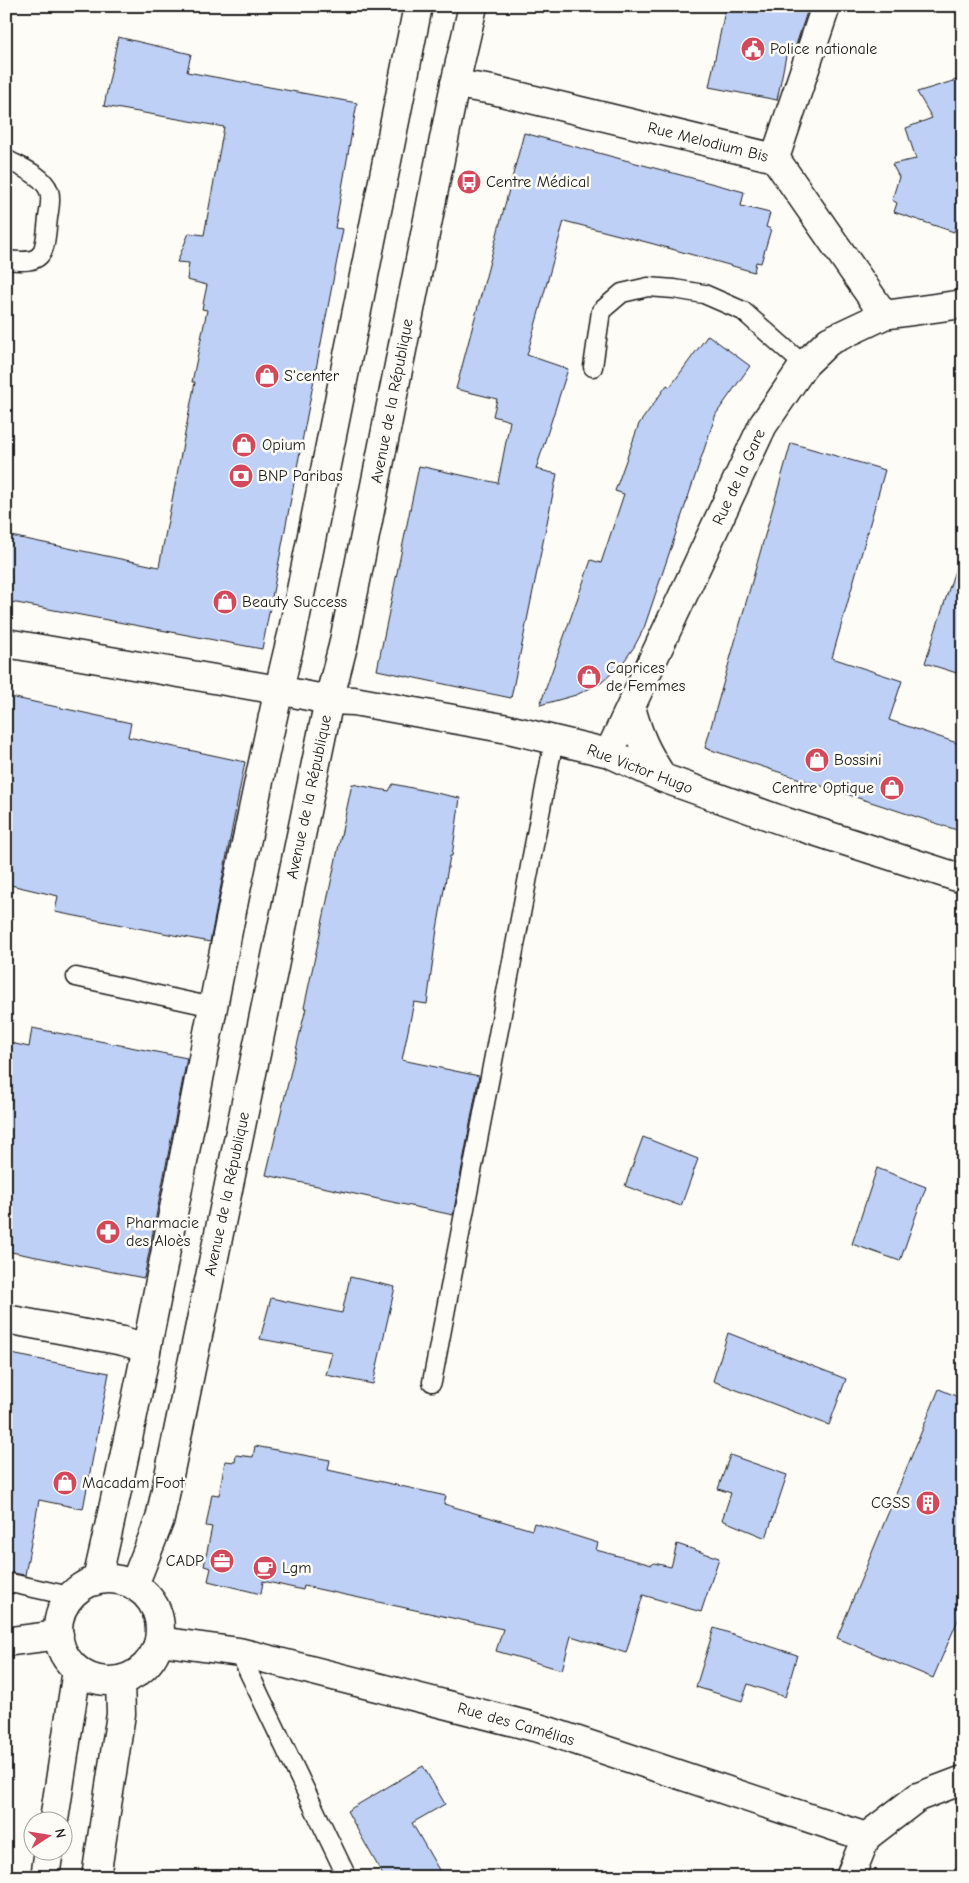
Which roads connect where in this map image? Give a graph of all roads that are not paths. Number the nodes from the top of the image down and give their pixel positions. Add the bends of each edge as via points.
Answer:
1 (418, 6) edge
2 (473, 6) edge
3 (826, 6) edge
4 (455, 84) junction
5 (6, 158) edge
6 (775, 158) junction
7 (6, 260) edge
8 (963, 304) edge
9 (884, 315) junction
10 (804, 365) junction
11 (593, 367) dead end
12 (6, 642) edge
13 (278, 690) junction
14 (329, 700) junction
15 (631, 707) junction
16 (554, 740) junction
17 (609, 753) junction
18 (663, 778) junction
19 (963, 878) edge
20 (76, 977) dead end
21 (213, 1007) junction
22 (6, 1319) edge
23 (146, 1351) junction
24 (432, 1382) dead end
25 (97, 1580) junction
26 (6, 1582) edge
27 (134, 1585) junction
28 (70, 1596) junction
29 (59, 1635) junction
30 (6, 1640) edge
31 (159, 1640) junction
32 (239, 1652) junction
33 (78, 1670) junction
34 (120, 1680) junction
35 (963, 1780) edge
36 (56, 1810) edge
37 (866, 1837) junction
38 (48, 1860) edge
39 (45, 1877) edge
40 (96, 1877) edge
41 (347, 1877) edge
42 (850, 1877) edge

1 - 13 main road via 294,625
2 - 4 main road, Avenue de la République
3 - 6 main road
4 - 6 main road, Rue Melodium Bis via 493,90
4 - 14 main road, Avenue de la République via 345,636
5 - 7 lane via 40,179 49,191 50,202 45,249 35,260
6 - 9 main road, Rue Melodium Bis
8 - 9 main road, Rue de la Gare
9 - 10 main road, Rue de la Gare via 829,341
10 - 11 lane via 743,311 704,294 648,287 622,293 601,311
10 - 15 main road, Rue de la Gare via 763,425
12 - 13 main road, Rue Victor Hugo
13 - 14 main road, Rue Victor Hugo
13 - 21 main road
14 - 16 main road, Rue Victor Hugo via 354,701
14 - 27 main road, Avenue de la République via 160,1519
15 - 17 main road, Rue de la Gare
15 - 18 main road via 638,734
16 - 17 main road, Rue Victor Hugo
16 - 24 lane
17 - 18 main road, Rue Victor Hugo
18 - 19 main road, Rue Victor Hugo via 786,822
20 - 21 lane
21 - 23 main road
22 - 23 main road via 123,1341
23 - 25 main road
25 - 27 main road via 110,1578
25 - 28 main road
26 - 28 lane
27 - 31 main road via 156,1608
28 - 29 main road via 61,1615
29 - 30 main road via 12,1642
29 - 33 main road via 62,1648
31 - 32 main road, Rue des Camélias
31 - 34 main road via 145,1666
32 - 37 main road, Rue des Camélias via 542,1729
32 - 41 lane
33 - 34 main road via 90,1677
33 - 36 main road
34 - 40 main road via 121,1714
35 - 37 main road via 918,1797
37 - 42 main road
38 - 39 main road

